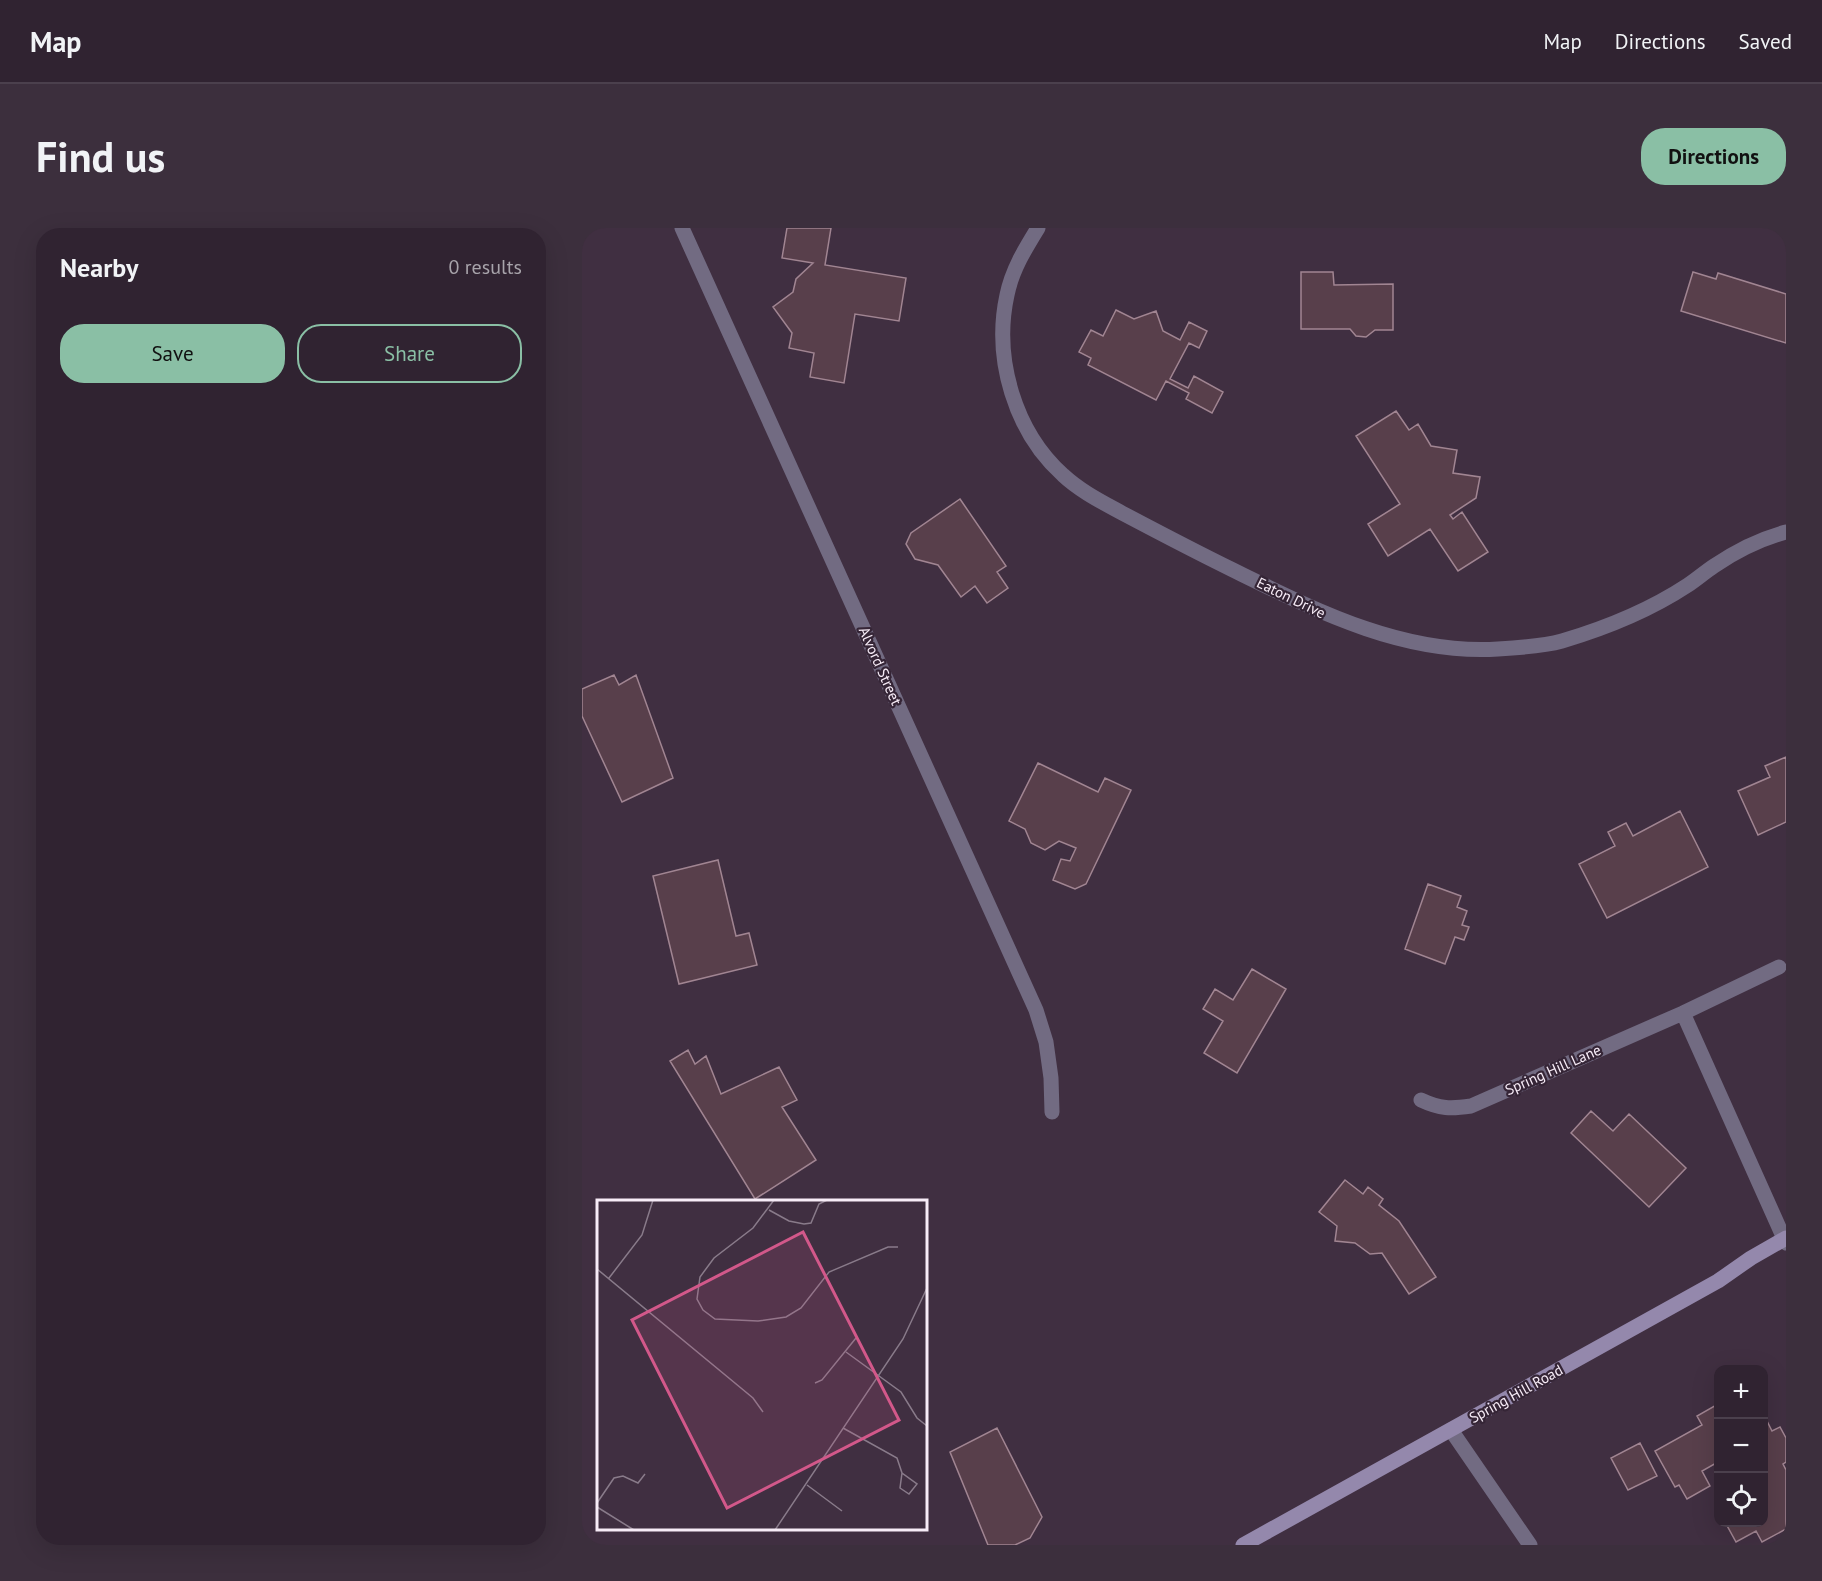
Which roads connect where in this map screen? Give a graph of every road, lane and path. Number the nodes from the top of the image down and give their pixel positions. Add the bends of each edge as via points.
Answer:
1 (682, 228) edge
2 (1038, 228) edge
3 (1786, 532) edge
4 (1779, 967) dead end
5 (1683, 1013) junction
6 (1421, 1100) dead end
7 (1052, 1112) dead end
8 (1785, 1240) edge
9 (1451, 1430) junction
10 (1243, 1545) edge
11 (1530, 1545) edge

1 - 7 street, Alvord Street via 1036,1010 1046,1042
2 - 3 street, Eaton Drive via 1020,257 1007,295 1002,338 1006,376 1018,410 1048,460 1101,502 1333,618 1395,639 1448,649 1497,649 1559,642 1652,606 1751,544
4 - 5 street, Spring Hill Lane
5 - 6 street, Spring Hill Lane via 1471,1106 1450,1109
5 - 8 street
8 - 9 main road, Spring Hill Road
9 - 10 main road, Spring Hill Road
9 - 11 street

